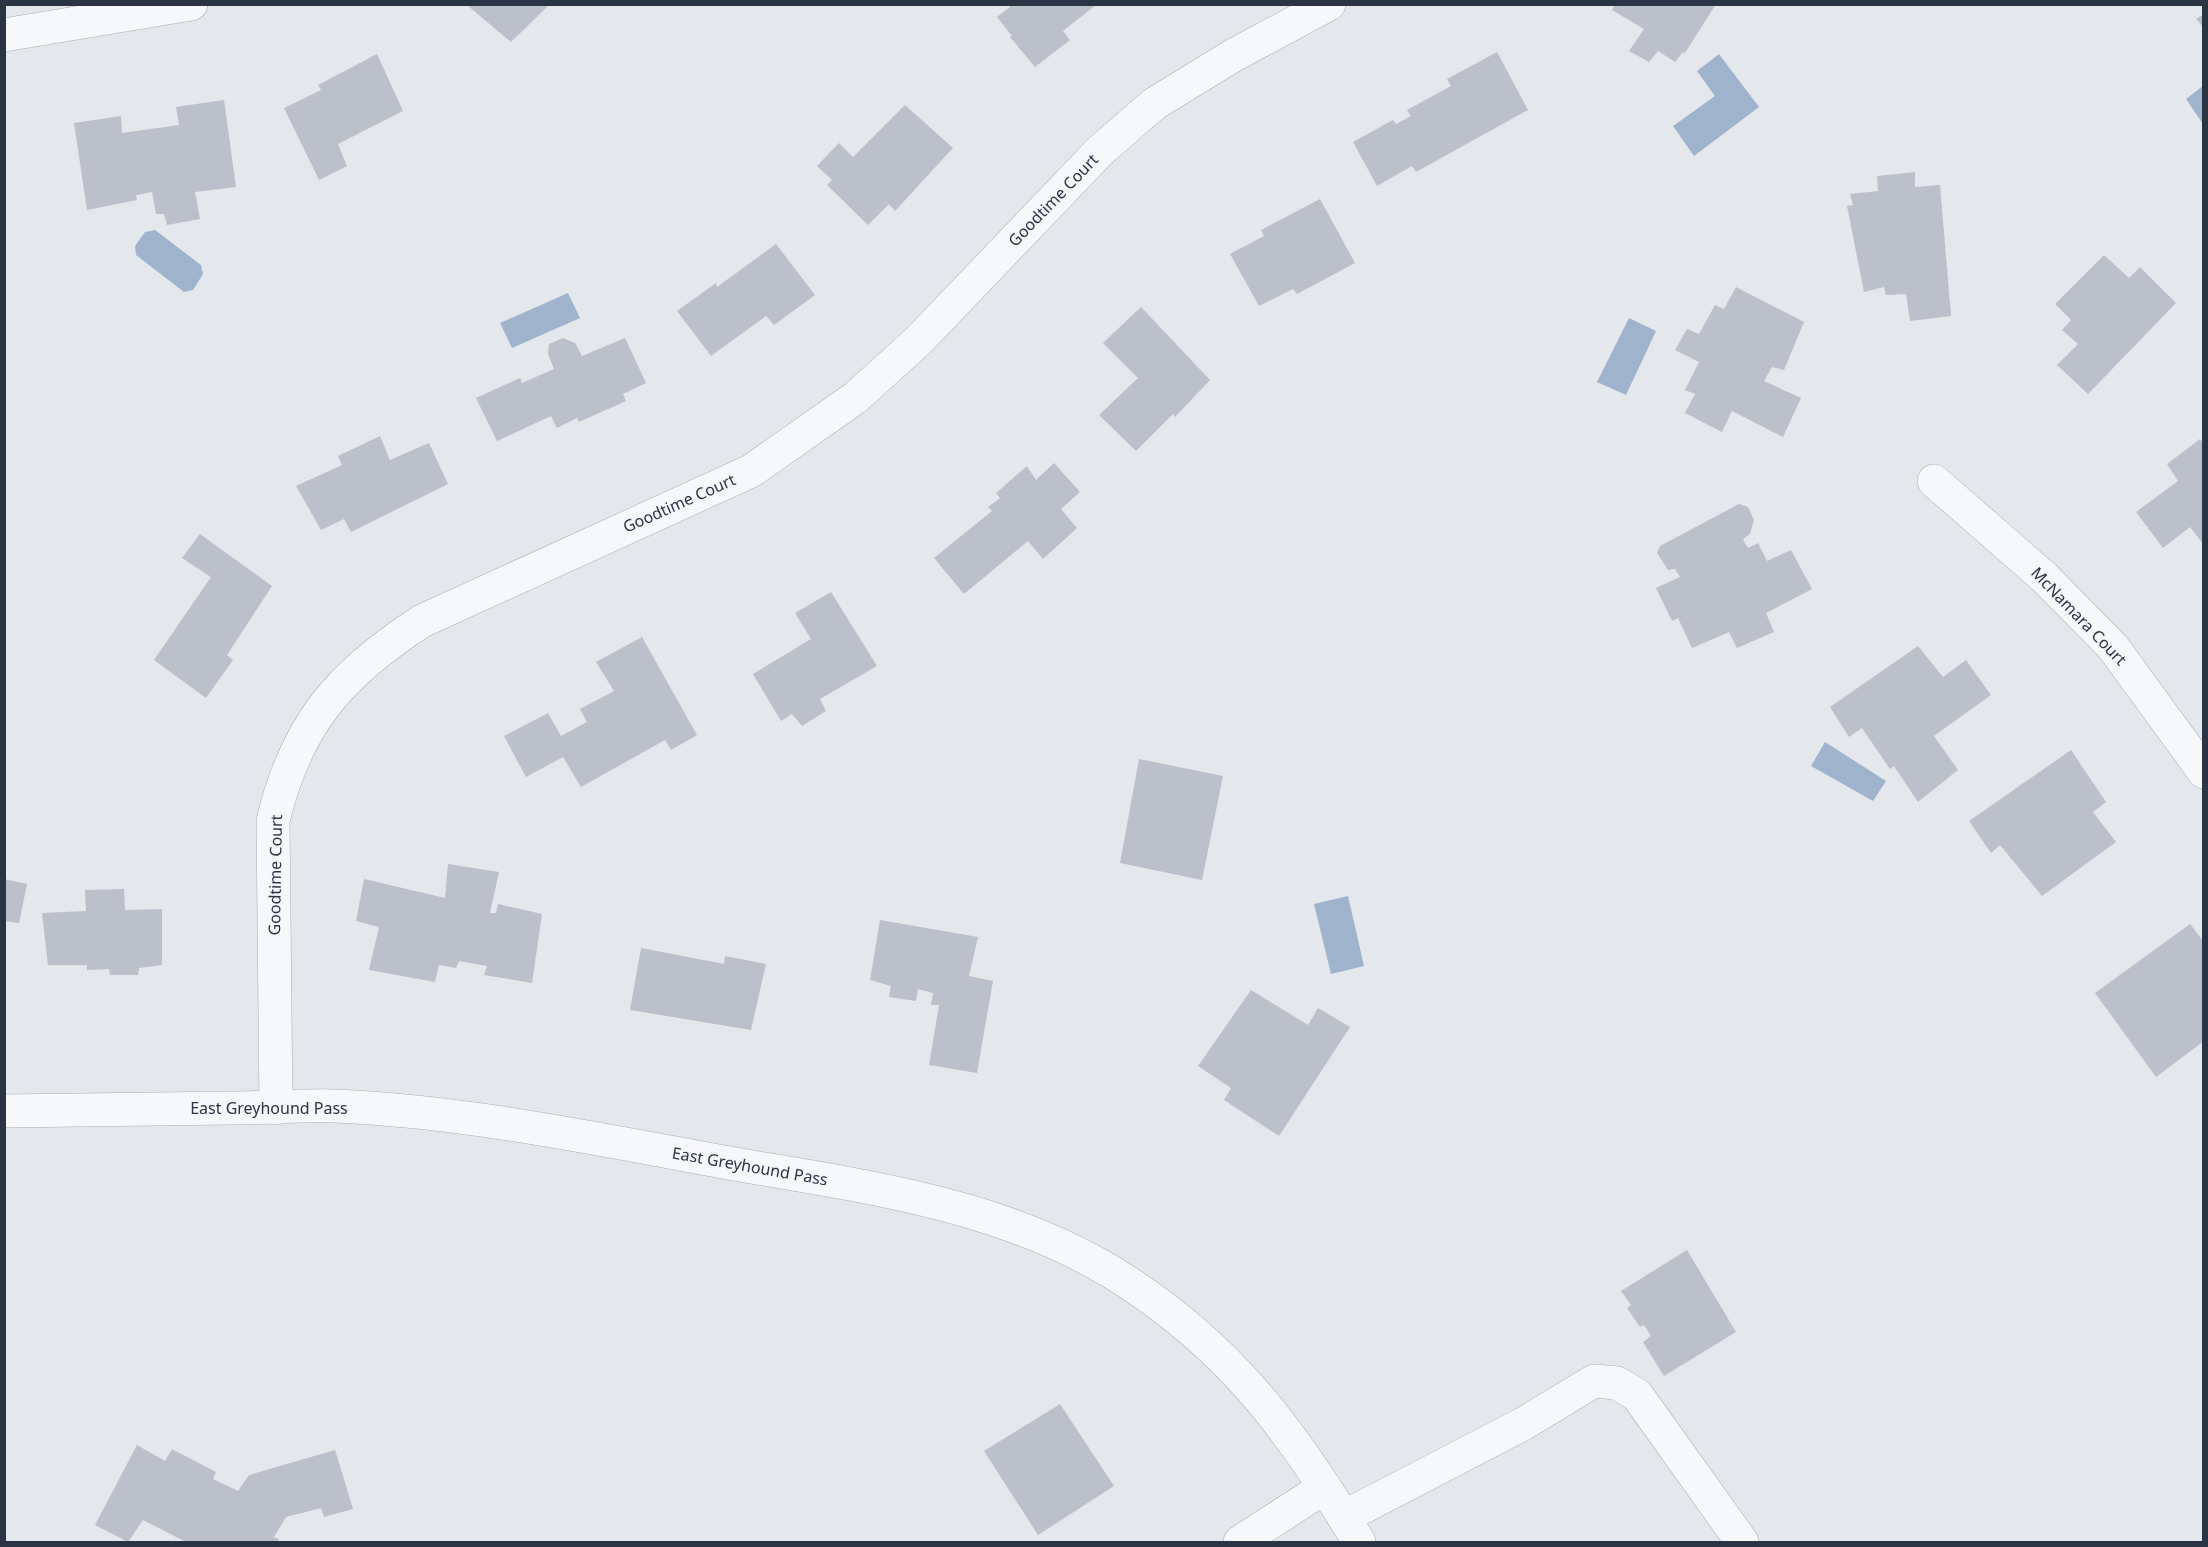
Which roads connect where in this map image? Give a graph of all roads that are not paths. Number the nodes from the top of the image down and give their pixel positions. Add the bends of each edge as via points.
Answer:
1 (191, 4) edge
2 (1329, 4) edge
3 (4, 36) edge
4 (1934, 480) dead end
5 (2204, 772) edge
6 (276, 1108) junction
7 (4, 1112) edge
8 (1325, 1487) junction
9 (1351, 1530) edge
10 (1240, 1542) edge
11 (1742, 1542) edge

1 - 3 street
2 - 6 street, Goodtime Court via 1154,104 1100,151 918,341 855,398 751,471 422,621 377,650 343,682 307,729 282,783 273,821
4 - 5 street, McNamara Court via 2044,577 2113,648
6 - 7 street, East Greyhound Pass
6 - 8 street, East Greyhound Pass via 335,1106 432,1114 547,1131 856,1184 964,1210 1044,1238 1113,1273 1175,1316 1224,1358 1272,1411
8 - 9 street, East Greyhound Pass
8 - 10 street
9 - 11 street via 1594,1382 1617,1383 1637,1395

